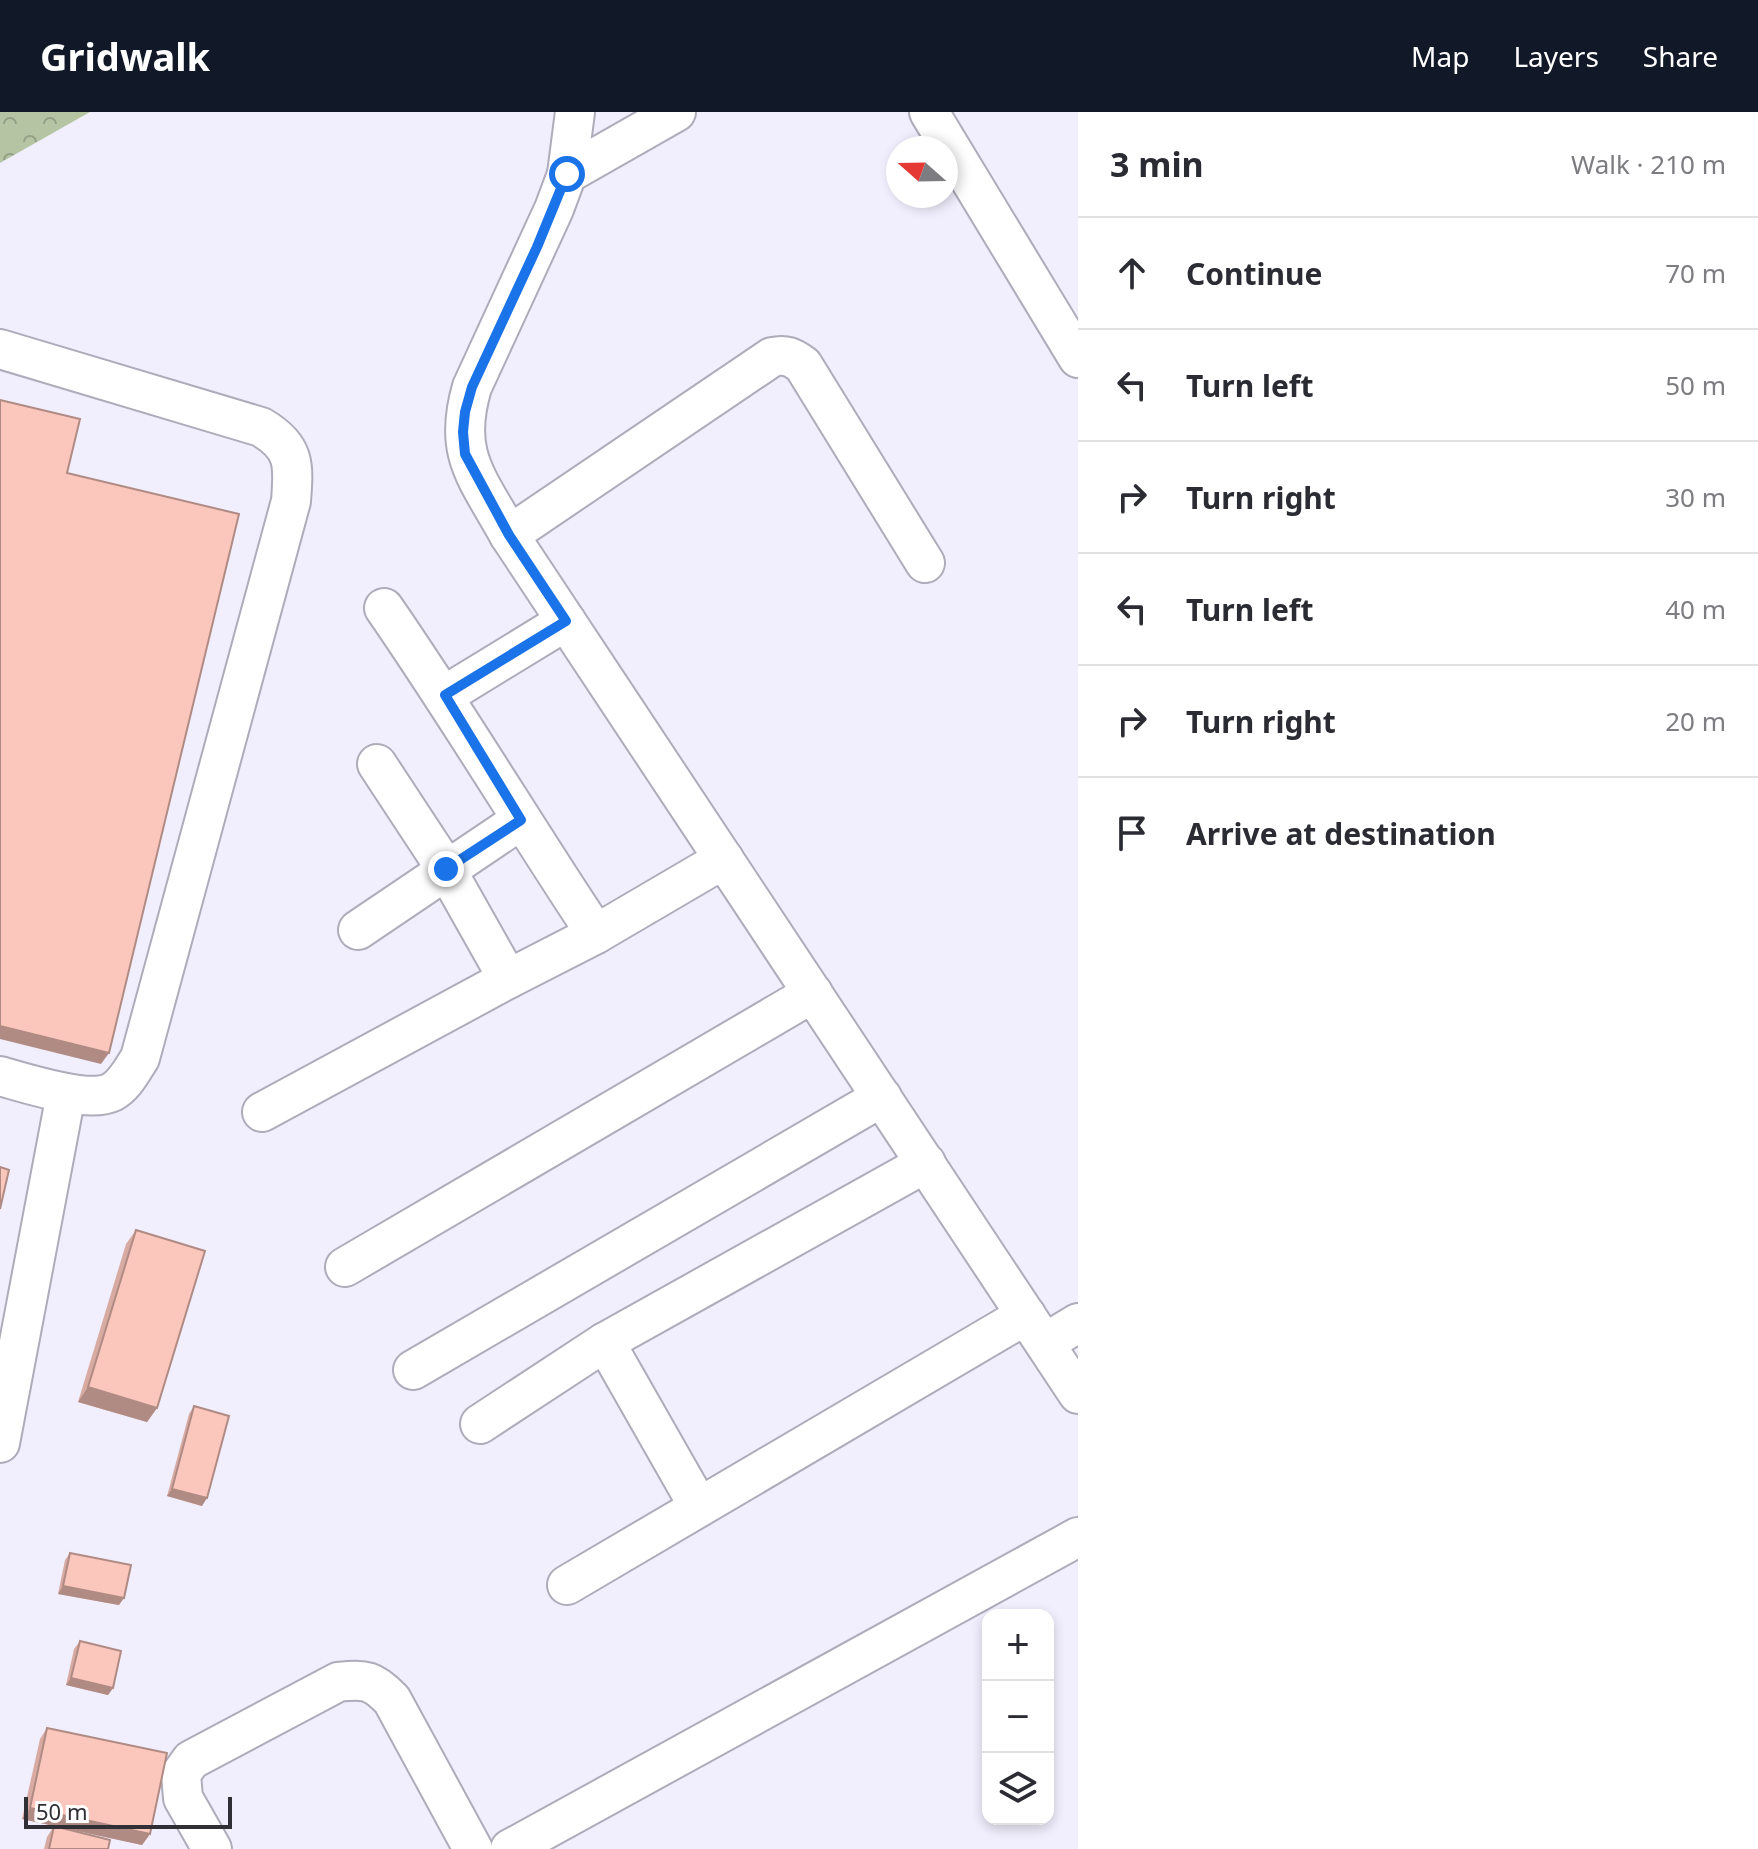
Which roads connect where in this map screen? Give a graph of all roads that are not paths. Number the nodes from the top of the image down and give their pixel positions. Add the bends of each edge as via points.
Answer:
1 (575, 112) edge
2 (676, 112) edge
3 (929, 112) edge
4 (567, 174) junction
5 (0, 349) edge
6 (1078, 358) edge
7 (509, 535) junction
8 (925, 563) dead end
9 (384, 608) dead end
10 (566, 621) junction
11 (445, 695) junction
12 (377, 764) dead end
13 (521, 820) junction
14 (724, 859) junction
15 (446, 869) junction
16 (358, 930) dead end
17 (596, 934) junction
18 (508, 979) junction
19 (813, 993) junction
20 (0, 1076) edge
21 (66, 1094) junction
22 (882, 1097) junction
23 (262, 1112) dead end
24 (926, 1163) junction
25 (345, 1267) dead end
26 (1078, 1323) edge
27 (1035, 1329) junction
28 (605, 1342) junction
29 (413, 1370) dead end
30 (1078, 1394) edge
31 (480, 1424) dead end
32 (0, 1443) edge
33 (699, 1507) junction
34 (1078, 1537) edge
35 (567, 1585) dead end
36 (212, 1849) edge
37 (473, 1849) edge
38 (510, 1849) edge

1 - 4 street
2 - 4 street
3 - 6 street
4 - 7 street via 465,412 465,454
5 - 21 street via 261,427 281,439 293,477 291,501 140,1058 124,1083 109,1093
7 - 8 street via 781,355 803,365
7 - 10 street
9 - 11 street
10 - 11 street
10 - 14 street
11 - 13 street
12 - 15 street
13 - 15 street
13 - 17 street
14 - 17 street
14 - 19 street
15 - 16 street
15 - 18 street
17 - 18 street
18 - 23 street
19 - 22 street
19 - 25 street
20 - 21 street
21 - 32 street
22 - 24 street
22 - 29 street
24 - 27 street
24 - 28 street
26 - 27 street
27 - 30 street
27 - 33 street
28 - 31 street
28 - 33 street
33 - 35 street
34 - 38 street
36 - 37 street via 183,1798 181,1774 191,1760 338,1682 358,1680 377,1684 392,1700

